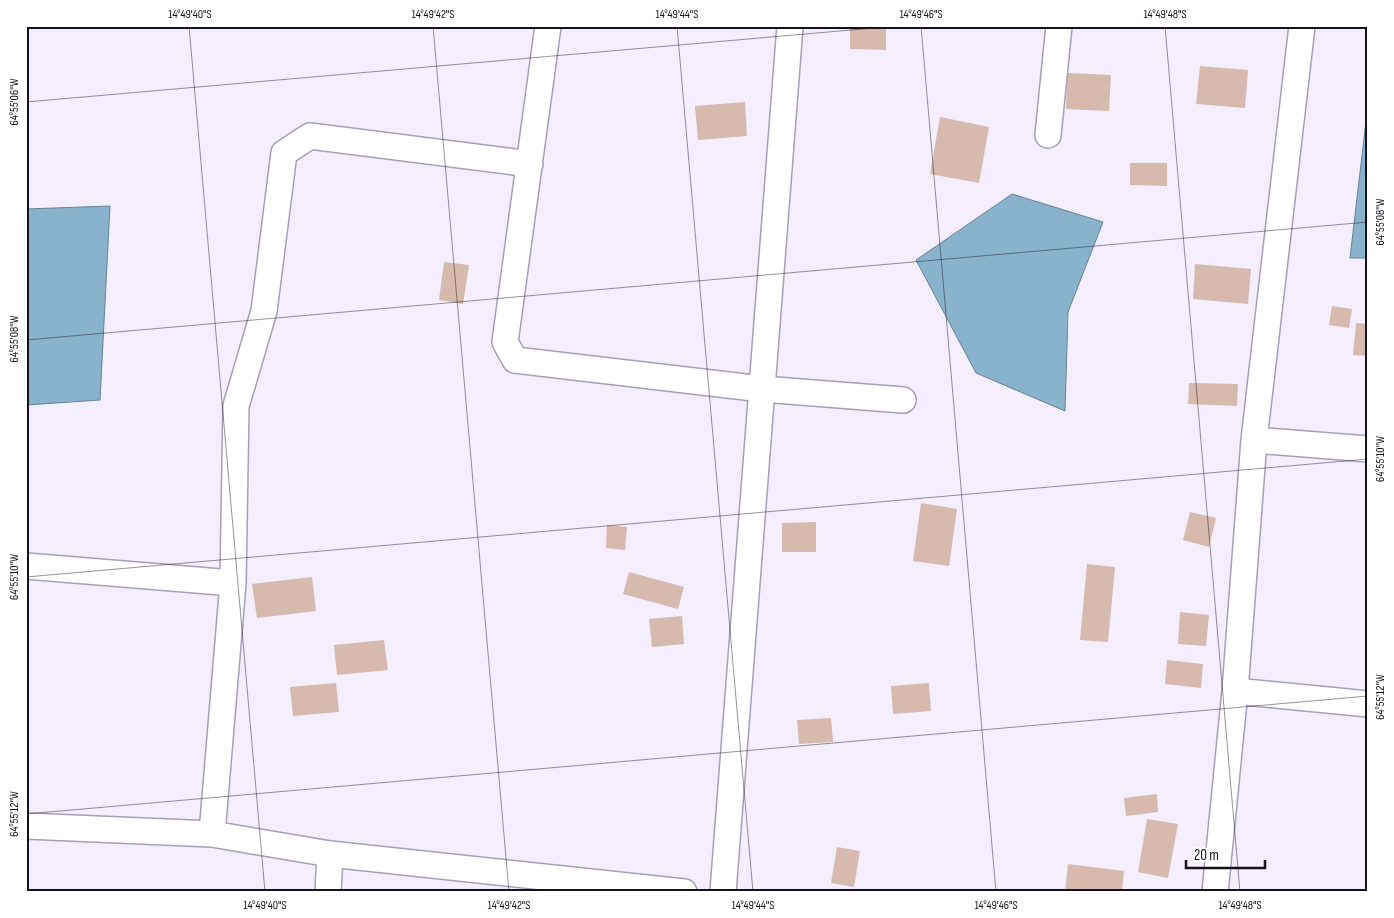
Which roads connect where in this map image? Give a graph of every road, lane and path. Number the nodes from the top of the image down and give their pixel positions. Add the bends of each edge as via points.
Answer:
1 (548, 26) edge
2 (790, 26) edge
3 (1059, 26) edge
4 (1302, 26) edge
5 (1048, 134) dead end
6 (530, 164) junction
7 (762, 389) junction
8 (903, 400) dead end
9 (1254, 440) junction
10 (1368, 449) edge
11 (26, 566) edge
12 (233, 583) junction
13 (1236, 691) junction
14 (1368, 704) edge
15 (26, 826) edge
16 (212, 834) junction
17 (330, 854) junction
18 (658, 891) edge
19 (328, 892) edge
20 (684, 892) edge
21 (723, 892) edge
22 (1215, 892) edge

1 - 6 street
2 - 7 street
3 - 5 street
4 - 9 street
6 - 7 street via 506,342 515,360
6 - 12 street via 310,136 284,153 264,311 236,406
7 - 8 street
7 - 21 street
9 - 10 street
9 - 13 street
11 - 12 street
12 - 16 street
13 - 14 street
13 - 22 street
15 - 16 street
16 - 17 street
17 - 18 street
17 - 19 street
18 - 20 street

